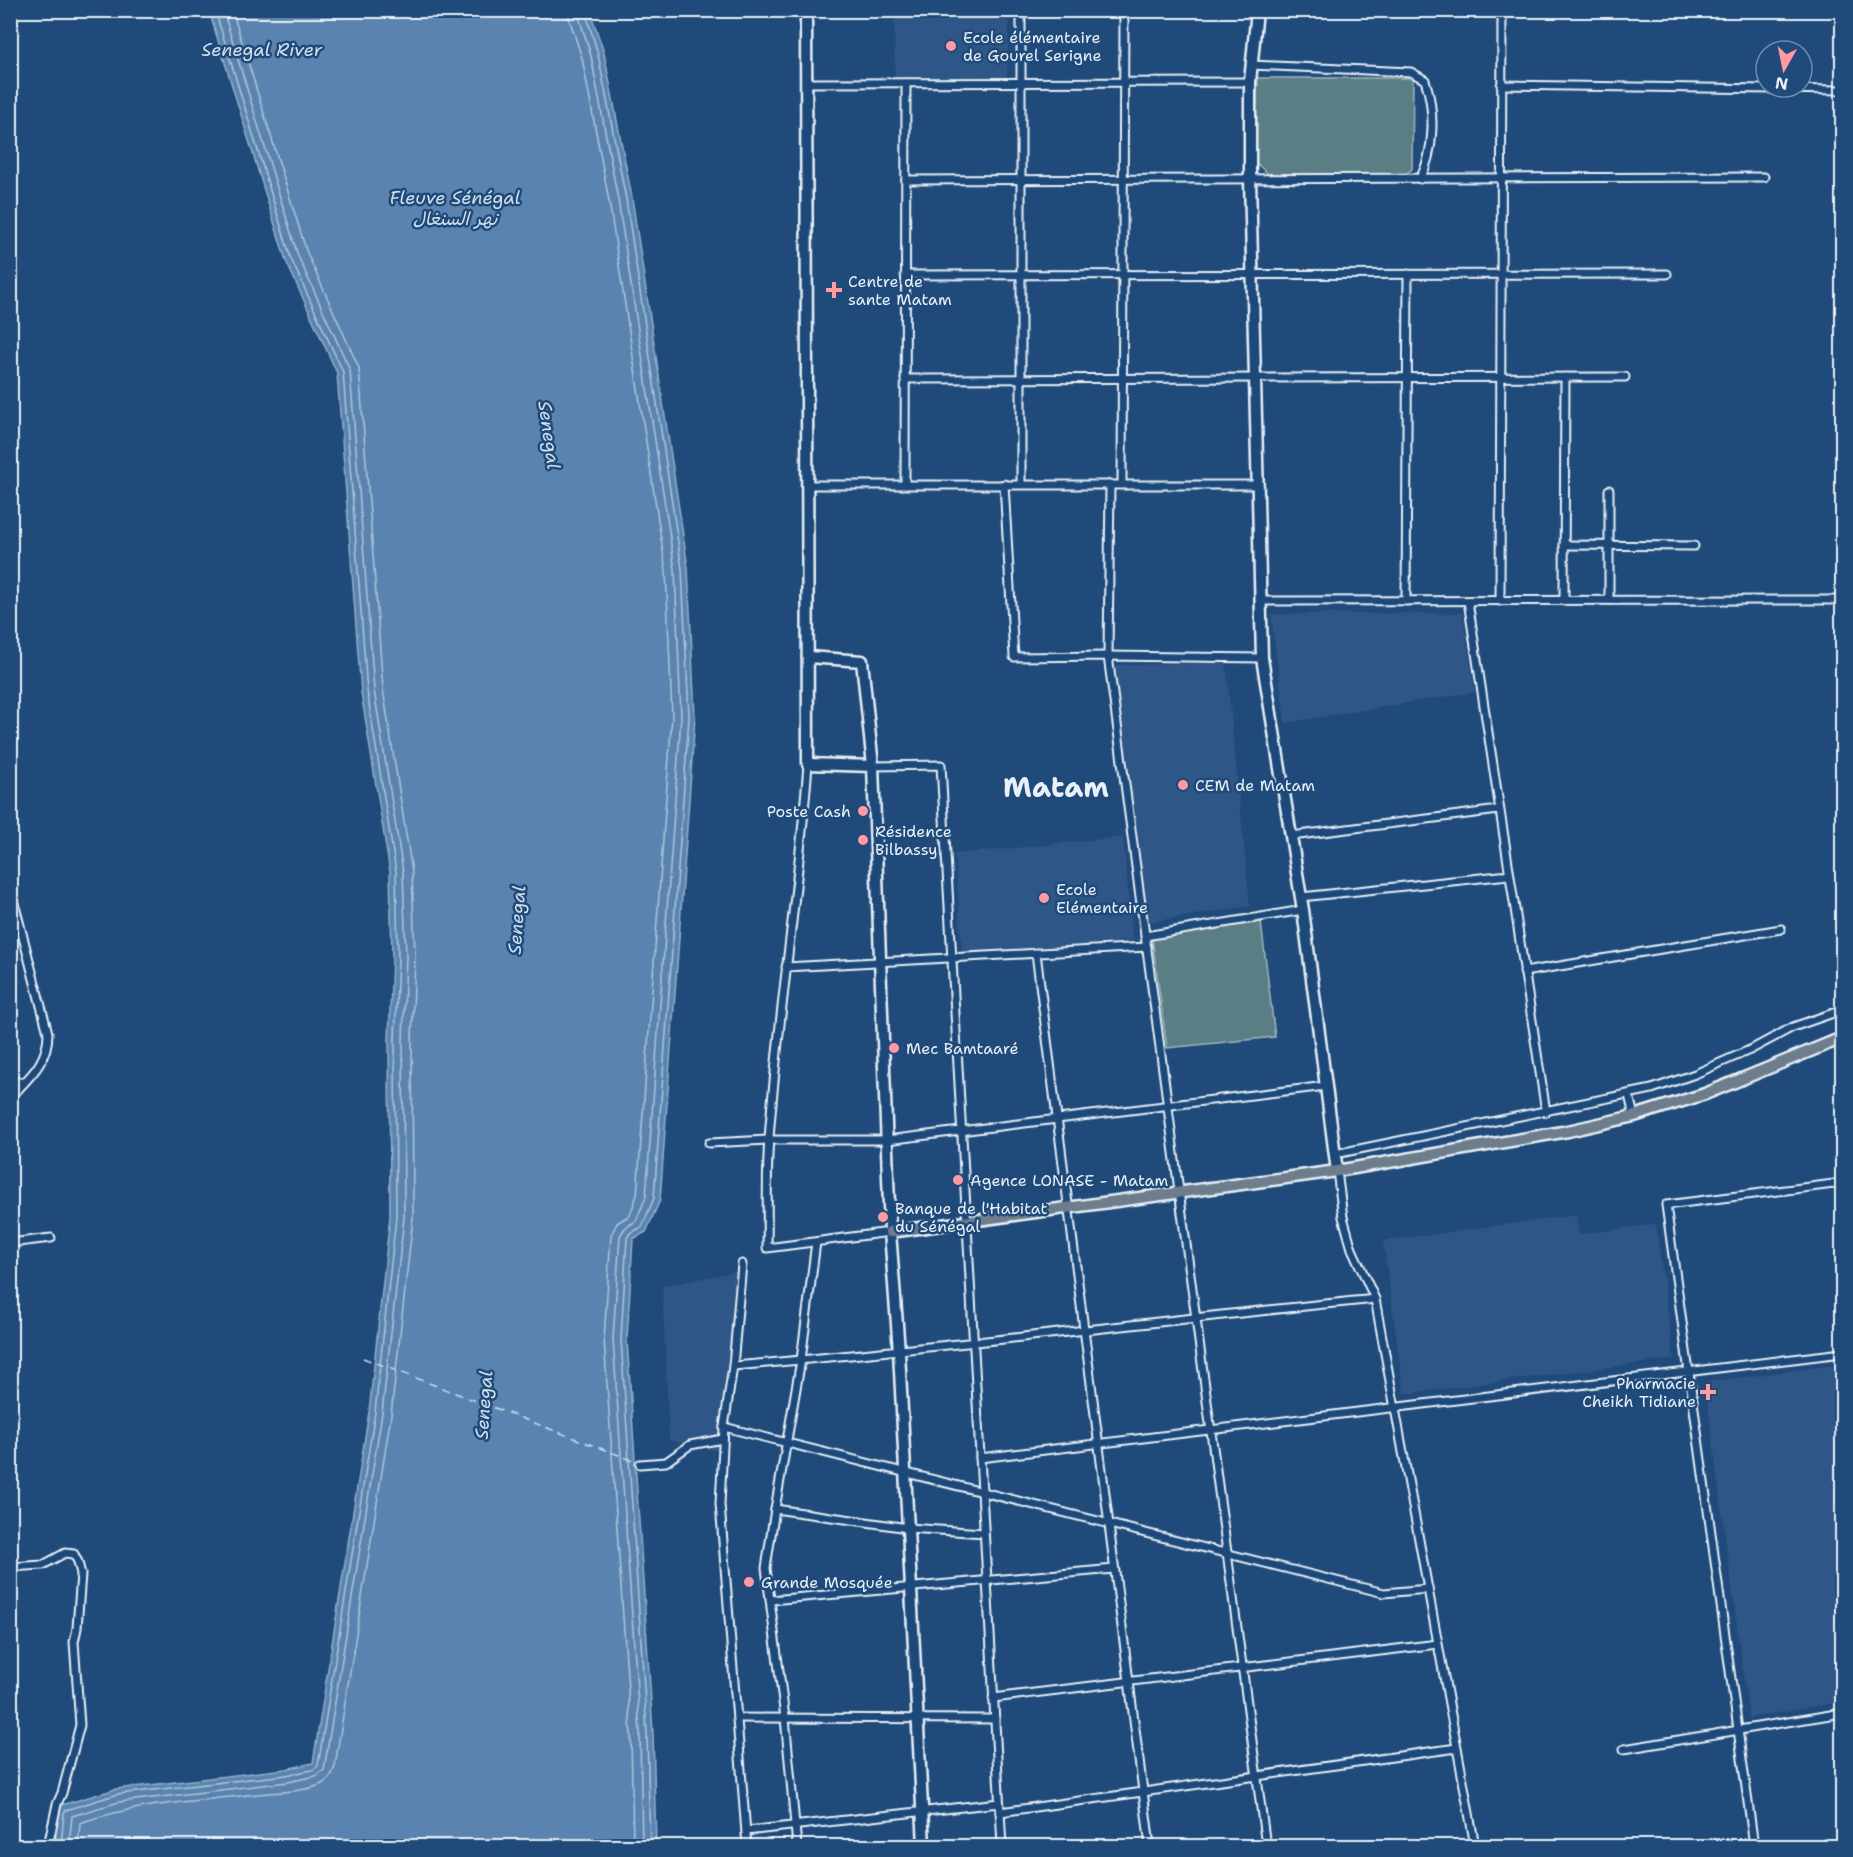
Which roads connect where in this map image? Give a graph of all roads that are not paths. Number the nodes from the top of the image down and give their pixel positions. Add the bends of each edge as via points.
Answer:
1 (806, 10) edge
2 (1021, 10) edge
3 (1124, 10) edge
4 (1257, 10) edge
5 (1502, 10) edge
6 (1251, 64) junction
7 (1124, 82) junction
8 (1250, 82) junction
9 (806, 83) junction
10 (906, 83) junction
11 (1021, 83) junction
12 (1501, 85) junction
13 (1842, 90) edge
14 (1764, 177) dead end
15 (1501, 178) junction
16 (1250, 179) junction
17 (1420, 179) junction
18 (906, 180) junction
19 (1021, 180) junction
20 (1124, 180) junction
21 (1253, 274) junction
22 (1408, 274) junction
23 (1501, 274) junction
24 (1667, 274) dead end
25 (905, 275) junction
26 (1021, 275) junction
27 (1123, 275) junction
28 (1565, 377) junction
29 (1625, 377) dead end
30 (1256, 378) junction
31 (1407, 378) junction
32 (1501, 378) junction
33 (905, 379) junction
34 (1021, 379) junction
35 (1123, 379) junction
36 (905, 484) junction
37 (1004, 484) junction
38 (1021, 484) junction
39 (1110, 484) junction
40 (1122, 484) junction
41 (807, 485) junction
42 (1259, 485) junction
43 (1609, 490) dead end
44 (1564, 545) junction
45 (1609, 545) junction
46 (1694, 546) dead end
47 (1564, 600) junction
48 (1609, 600) junction
49 (1842, 600) edge
50 (1261, 601) junction
51 (1406, 601) junction
52 (1468, 601) junction
53 (1500, 601) junction
54 (1108, 656) junction
55 (808, 657) junction
56 (1262, 658) junction
57 (808, 764) junction
58 (873, 766) junction
59 (1499, 810) junction
60 (1291, 836) junction
61 (1509, 875) junction
62 (10, 887) edge
63 (1301, 897) junction
64 (1303, 910) junction
65 (1780, 929) dead end
66 (1146, 936) junction
67 (1147, 947) junction
68 (1036, 953) junction
69 (952, 958) junction
70 (881, 962) junction
71 (786, 967) junction
72 (1524, 972) junction
73 (1842, 1010) edge
74 (1842, 1038) edge
75 (10, 1080) edge
76 (24, 1083) junction
77 (1326, 1086) junction
78 (1629, 1095) junction
79 (10, 1098) edge
80 (1168, 1105) junction
81 (1546, 1112) junction
82 (1634, 1116) junction
83 (1057, 1119) junction
84 (962, 1131) junction
85 (768, 1140) junction
86 (887, 1140) junction
87 (709, 1143) dead end
88 (1335, 1154) junction
89 (1337, 1171) junction
90 (1842, 1183) edge
91 (1179, 1193) junction
92 (1068, 1208) junction
93 (967, 1222) junction
94 (890, 1232) junction
95 (51, 1238) dead end
96 (816, 1242) junction
97 (10, 1243) edge
98 (742, 1264) dead end
99 (1375, 1299) junction
100 (1196, 1316) junction
101 (1084, 1329) junction
102 (974, 1342) junction
103 (899, 1351) junction
104 (1842, 1353) edge
105 (801, 1360) junction
106 (733, 1366) junction
107 (1689, 1372) junction
108 (1396, 1407) junction
109 (724, 1427) junction
110 (1211, 1431) junction
111 (723, 1439) junction
112 (786, 1443) junction
113 (1099, 1445) junction
114 (980, 1458) junction
115 (640, 1464) dead end
116 (905, 1472) junction
117 (982, 1492) junction
118 (775, 1509) junction
119 (1108, 1522) junction
120 (908, 1528) junction
121 (984, 1533) junction
122 (1227, 1554) junction
123 (10, 1567) edge
124 (1114, 1569) junction
125 (987, 1581) junction
126 (911, 1588) junction
127 (1428, 1589) junction
128 (771, 1600) junction
129 (1438, 1644) junction
130 (1242, 1668) junction
131 (1129, 1682) junction
132 (993, 1698) junction
133 (1842, 1713) edge
134 (737, 1718) junction
135 (785, 1718) junction
136 (917, 1719) junction
137 (995, 1719) junction
138 (1738, 1730) junction
139 (1457, 1748) junction
140 (1624, 1749) dead end
141 (1257, 1776) junction
142 (1143, 1792) junction
143 (999, 1803) junction
144 (922, 1811) junction
145 (1000, 1812) junction
146 (795, 1826) junction
147 (746, 1831) junction
148 (48, 1846) edge
149 (747, 1846) edge
150 (797, 1846) edge
151 (924, 1846) edge
152 (1002, 1846) edge
153 (1150, 1846) edge
154 (1266, 1846) edge
155 (1475, 1846) edge
156 (1754, 1846) edge

1 - 9 main road
2 - 11 street
3 - 7 street
4 - 6 main road
5 - 12 street
6 - 8 main road
6 - 17 street via 1411,72 1425,80 1432,108 1429,152
7 - 8 street
7 - 11 street
7 - 20 street
8 - 16 main road
9 - 10 street
9 - 41 main road
10 - 11 street
10 - 18 street
11 - 19 street
12 - 13 street
12 - 15 street
14 - 15 street
15 - 17 street
15 - 23 street
16 - 17 street
16 - 20 street
16 - 21 main road
18 - 19 street
18 - 25 street
19 - 20 street
19 - 26 street
20 - 27 street
21 - 22 street
21 - 27 street
21 - 30 main road
22 - 23 street
22 - 31 street
23 - 24 street
23 - 32 street
25 - 26 street
25 - 33 street
26 - 27 street
26 - 34 street
27 - 35 street
28 - 29 street
28 - 32 street
28 - 44 street
30 - 31 street
30 - 35 street
30 - 42 main road
31 - 32 street
31 - 51 street
32 - 53 street
33 - 34 street
33 - 36 street
34 - 35 street
34 - 38 street
35 - 40 street
36 - 37 street
36 - 41 street
37 - 38 street
37 - 54 street via 1014,657
38 - 39 street
39 - 40 street
39 - 54 street
40 - 42 street
41 - 55 main road
42 - 50 main road
43 - 45 street
44 - 45 street
44 - 47 street
45 - 46 street
45 - 48 street
47 - 48 street
47 - 53 street
48 - 49 street
50 - 51 street
50 - 56 main road
51 - 52 street
52 - 53 street
52 - 59 street
54 - 56 street
54 - 66 street
55 - 57 main road
55 - 58 main road via 862,661
56 - 60 main road
57 - 58 main road
57 - 71 street
58 - 69 street via 941,765
58 - 70 main road
59 - 60 street
59 - 61 street
60 - 63 main road
61 - 63 street
61 - 72 street
62 - 76 street via 48,1033 45,1055
63 - 64 main road
64 - 66 street
64 - 77 main road
65 - 72 street
66 - 67 street
67 - 68 street
67 - 80 street
68 - 69 street
68 - 83 street
69 - 70 street
69 - 84 street
70 - 71 street
70 - 86 main road
71 - 85 street
72 - 81 street
73 - 78 street via 1793,1027 1695,1074
74 - 82 main road via 1705,1094
75 - 76 street
76 - 79 street
77 - 80 street
77 - 88 main road
78 - 81 street
78 - 82 street
80 - 83 street
80 - 91 street
81 - 88 street
82 - 89 main road
83 - 84 street
83 - 92 street
84 - 86 street
84 - 93 street
85 - 86 street
85 - 87 street
85 - 96 street via 767,1248
86 - 94 main road
88 - 89 main road
89 - 91 main road
89 - 99 street via 1352,1249
90 - 107 street via 1666,1204
91 - 92 main road
91 - 100 street
92 - 93 main road
92 - 101 street
93 - 94 main road
93 - 102 street
94 - 96 street
94 - 103 main road
95 - 97 street
96 - 105 street
98 - 106 street
99 - 100 street
99 - 108 street
100 - 101 street
100 - 110 street
101 - 102 street
101 - 113 street
102 - 103 street
102 - 114 street
103 - 105 street
103 - 116 main road
104 - 107 street
105 - 106 street
105 - 112 street
106 - 109 street
107 - 108 street
107 - 138 street
108 - 110 street
108 - 127 street
109 - 111 street
109 - 112 street
110 - 113 street
110 - 122 street
111 - 115 street via 690,1445 666,1462
111 - 134 street via 720,1504
112 - 116 street
112 - 118 street
113 - 114 street
113 - 119 street
114 - 117 street
116 - 117 street
116 - 120 main road
117 - 119 street
117 - 121 street
118 - 120 street
118 - 128 street via 766,1568
119 - 122 street
119 - 124 street
120 - 121 street
120 - 126 main road
121 - 125 street
122 - 127 street via 1384,1593
122 - 130 street
123 - 148 street via 43,1565 65,1553 74,1554 81,1574 74,1642 80,1725
124 - 125 street
124 - 131 street
125 - 126 street
125 - 132 street
126 - 128 street
126 - 136 main road
127 - 129 street
128 - 135 street
129 - 130 street
129 - 139 street
130 - 131 street
130 - 141 street
131 - 132 street
131 - 142 street
132 - 137 street
133 - 138 street
134 - 135 street
134 - 147 street
135 - 136 street
135 - 146 street
136 - 137 street
136 - 144 main road
137 - 143 street
138 - 140 street
138 - 156 street
139 - 141 street
139 - 155 street
141 - 142 street
141 - 154 street
142 - 145 street
142 - 153 street
143 - 144 street
143 - 145 street
144 - 146 street
144 - 151 main road
145 - 152 street
146 - 147 street
146 - 150 street
147 - 149 street

